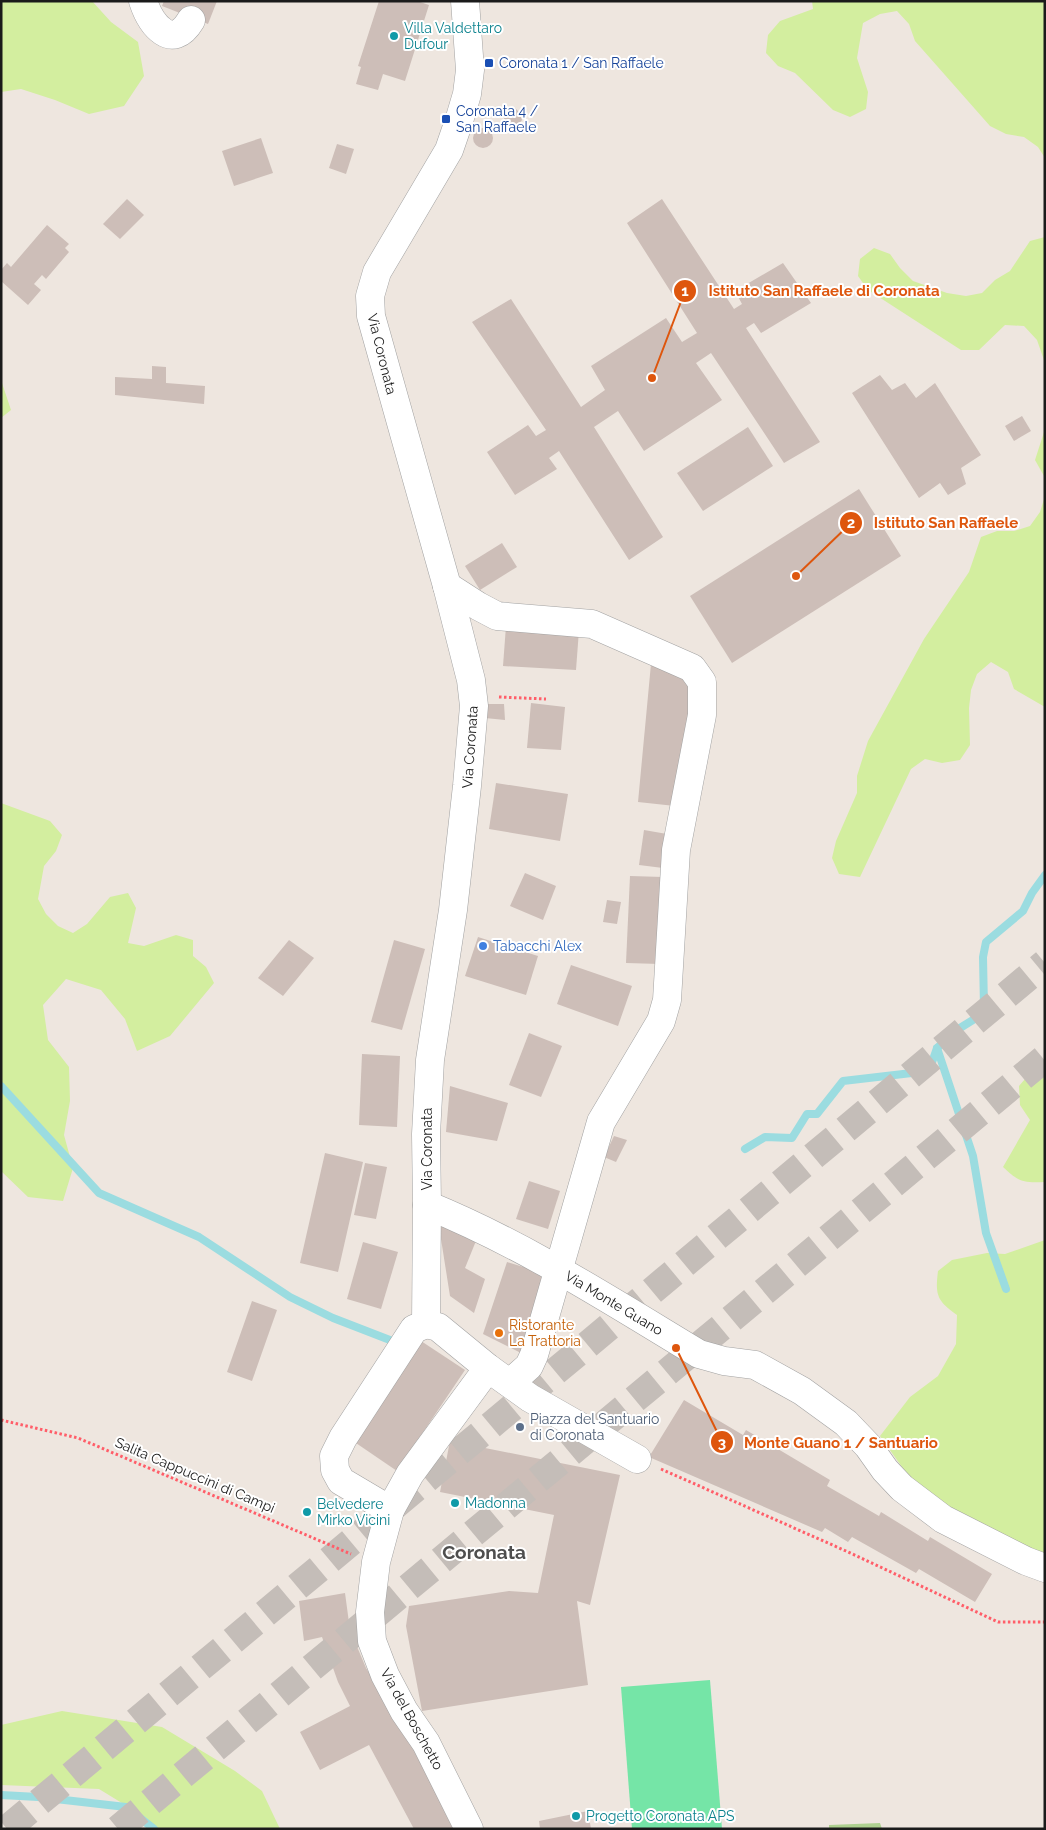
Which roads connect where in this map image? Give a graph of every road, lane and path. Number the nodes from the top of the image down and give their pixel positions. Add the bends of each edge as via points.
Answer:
1 (143, 1) edge
2 (465, 1) edge
3 (191, 20) dead end
4 (447, 586) junction
5 (472, 696) junction
6 (546, 699) dead end
7 (427, 1205) junction
8 (558, 1270) junction
9 (426, 1324) junction
10 (488, 1368) junction
11 (510, 1383) junction
12 (1, 1420) edge
13 (637, 1459) joint
14 (390, 1510) junction
15 (376, 1562) junction
16 (1045, 1568) edge
17 (1045, 1622) edge
18 (469, 1829) edge

1 - 3 street via 155,25 168,35 178,35
2 - 4 street, Via Coronata via 470,70 467,94 450,150 377,272 370,296 370,316
4 - 5 street, Via Coronata via 471,680
4 - 8 street via 498,616 592,624 692,668 702,682 701,724 676,850 667,1000 661,1021 601,1122
5 - 6 path
5 - 7 street, Via Coronata via 472,740 453,910 430,1060
7 - 8 street, Via Monte Guano via 470,1222
7 - 9 street, Via Coronata
8 - 11 street, Via Monte Guano via 534,1355 529,1366
8 - 16 street, Via Monte Guano via 699,1354 755,1365 790,1384 846,1424 902,1488 943,1520
9 - 10 street via 438,1328
9 - 14 street via 414,1329 334,1456 335,1470 341,1481
10 - 11 street
10 - 14 street, Via del Boschetto via 410,1474
11 - 13 street via 530,1398
12 - 15 path, Salita Cappuccini di Campi via 78,1438
13 - 17 path via 998,1622
14 - 15 street, Via del Boschetto
15 - 18 street, Via del Boschetto via 370,1612 372,1641 385,1675 426,1743

